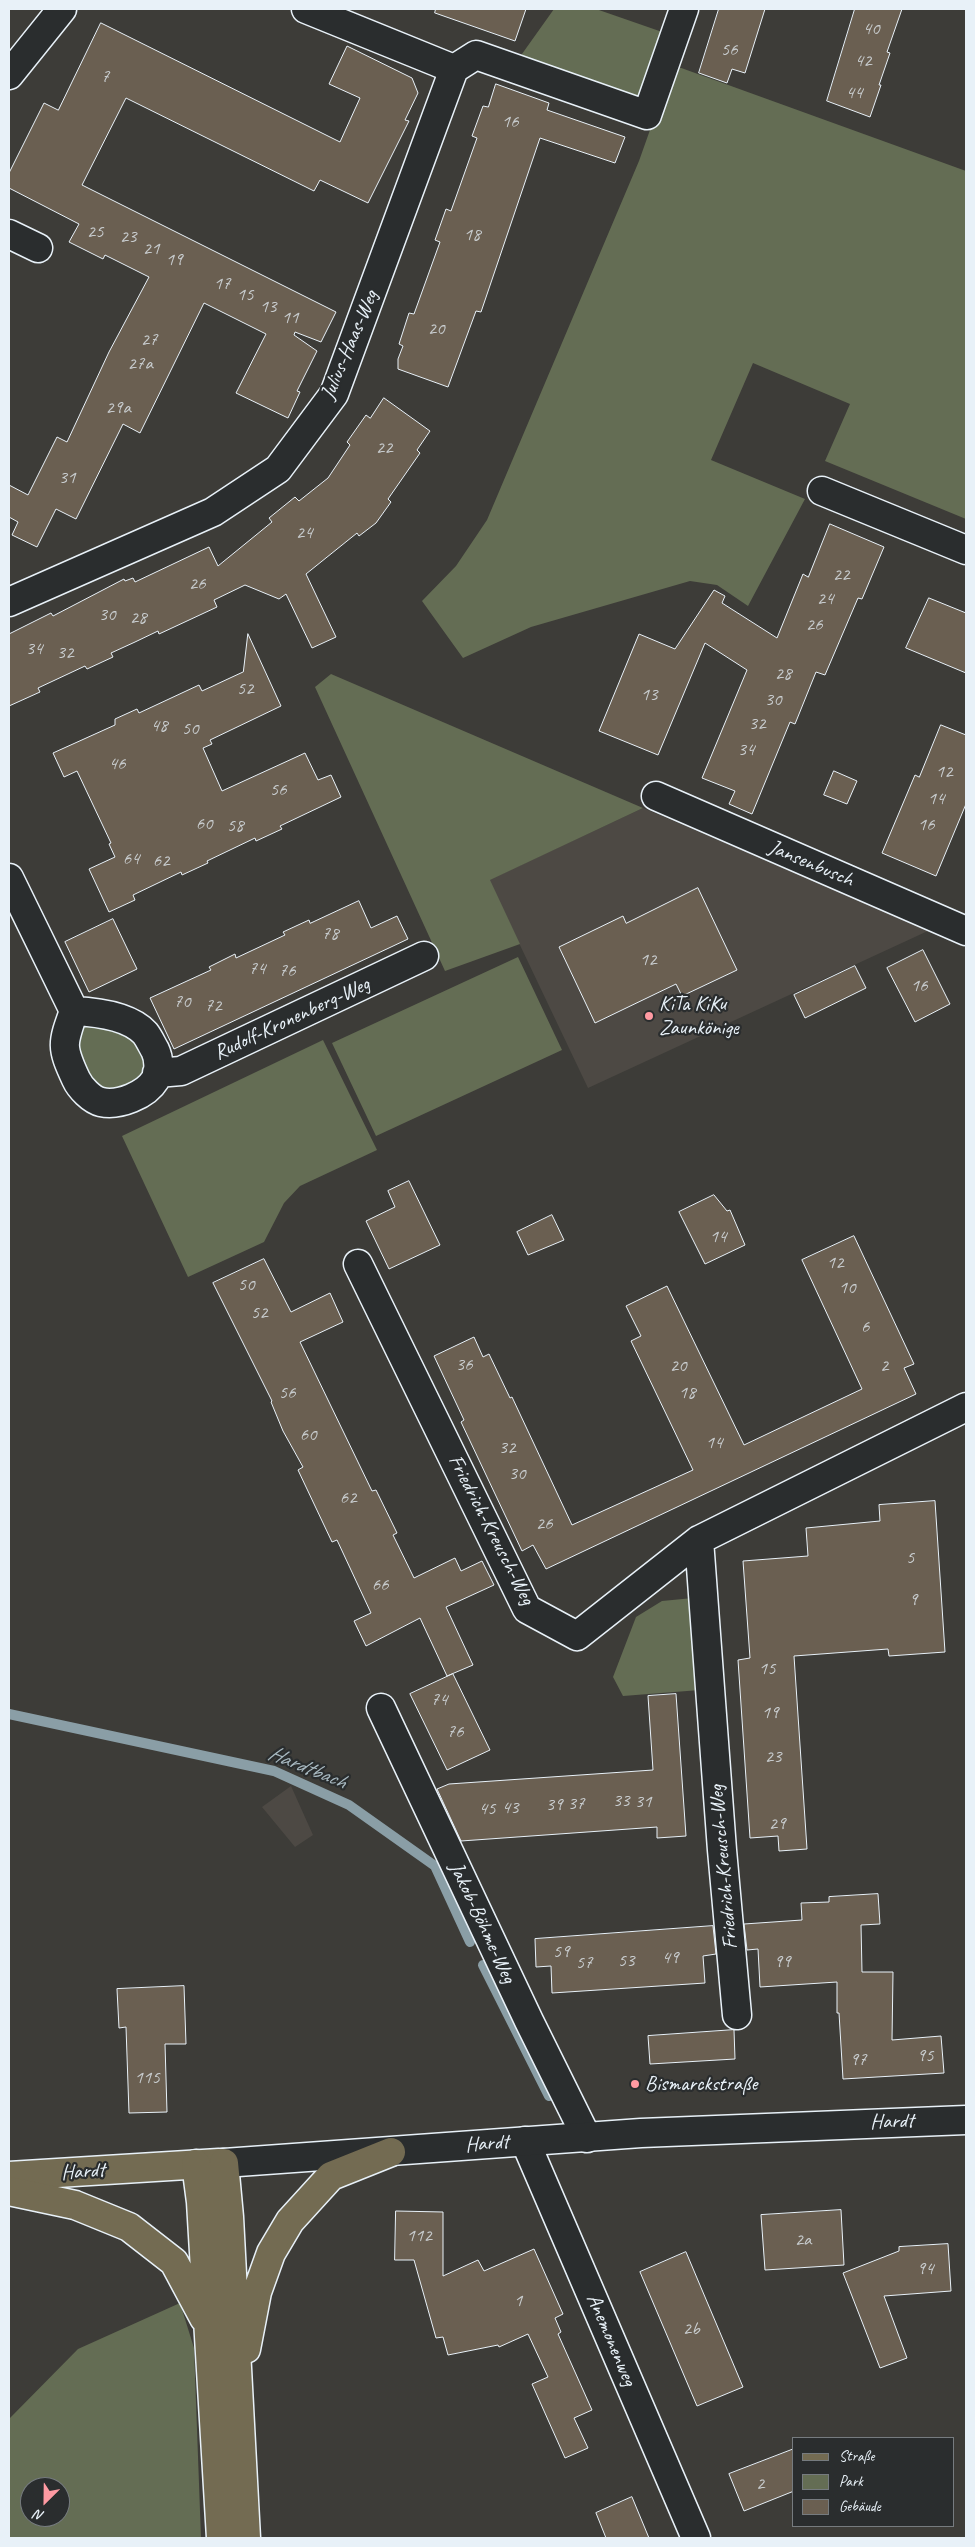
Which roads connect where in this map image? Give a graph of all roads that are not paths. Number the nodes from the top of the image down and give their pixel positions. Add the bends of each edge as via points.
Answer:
1 (62, 9) edge
2 (306, 9) edge
3 (684, 9) edge
4 (454, 69) junction
5 (9, 75) edge
6 (9, 234) edge
7 (38, 248) dead end
8 (822, 491) dead end
9 (966, 550) edge
10 (9, 602) edge
11 (656, 796) dead end
12 (9, 878) edge
13 (966, 931) edge
14 (424, 956) dead end
15 (74, 1011) junction
16 (157, 1073) junction
17 (358, 1264) dead end
18 (966, 1407) edge
19 (699, 1540) junction
20 (381, 1708) dead end
21 (737, 2015) dead end
22 (966, 2120) edge
23 (587, 2138) junction
24 (525, 2141) junction
25 (391, 2152) junction
26 (224, 2163) junction
27 (196, 2164) junction
28 (9, 2176) edge
29 (9, 2191) edge
30 (208, 2326) junction
31 (239, 2385) junction
32 (220, 2538) edge
33 (246, 2538) edge
34 (696, 2538) edge

1 - 5 street
2 - 4 street
3 - 4 street via 647,115 476,55
4 - 10 street, Julius-Haas-Weg via 334,394 278,468 213,512
6 - 7 street
8 - 9 street
11 - 13 street, Jansenbusch
12 - 15 street
14 - 16 street, Rudolf-Kronenberg-Weg via 181,1071
15 - 16 street via 120,1018 145,1033 159,1056
15 - 16 street via 64,1041 65,1055 80,1087 100,1102 122,1101 144,1091 156,1079
17 - 19 street, Friedrich-Kreusch-Weg via 527,1609 577,1636
18 - 19 street, Friedrich-Kreusch-Weg
19 - 21 street, Friedrich-Kreusch-Weg
20 - 23 street, Jakob-Böhme-Weg
22 - 23 street, Hardt via 747,2127
23 - 24 street, Hardt
24 - 25 street, Hardt
24 - 34 street, Anemonenweg
25 - 26 street, Hardt
25 - 31 main road via 331,2176 290,2221 271,2253 257,2292
26 - 27 main road, Hardt
26 - 31 main road
27 - 28 main road, Hardt
27 - 30 main road
29 - 30 main road via 75,2205 128,2227 174,2262
30 - 32 main road
31 - 33 main road

